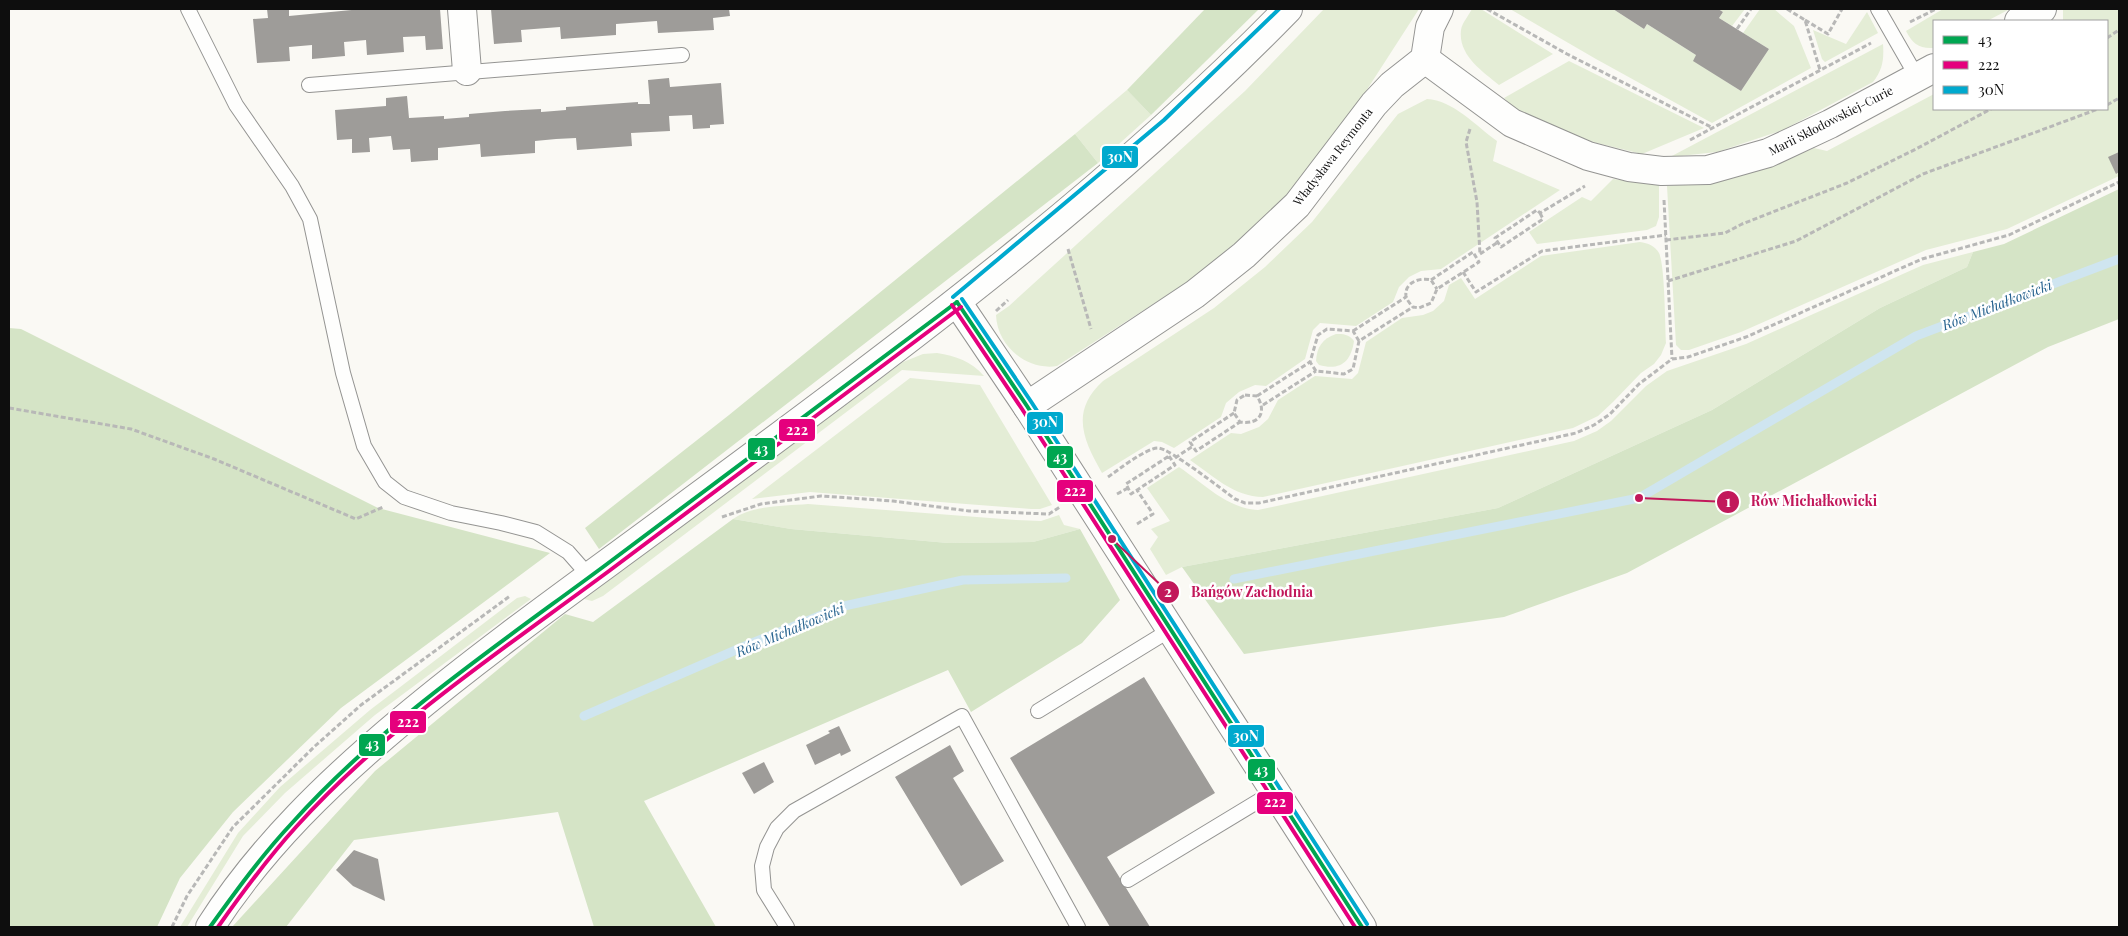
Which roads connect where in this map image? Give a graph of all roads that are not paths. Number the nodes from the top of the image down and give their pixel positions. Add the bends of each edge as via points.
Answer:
1 (188, 9) edge
2 (462, 9) edge
3 (1288, 9) edge
4 (1439, 9) edge
5 (1878, 9) edge
6 (2042, 9) edge
7 (2021, 20) edge
8 (682, 54) dead end
9 (1425, 59) junction
10 (467, 71) junction
11 (1926, 72) edge
12 (309, 85) dead end
13 (957, 302) junction
14 (1027, 406) junction
15 (590, 577) junction
16 (1170, 630) junction
17 (1038, 712) dead end
18 (1275, 791) junction
19 (1128, 880) dead end
20 (210, 927) edge
21 (787, 927) edge
22 (1078, 927) edge
23 (1362, 927) edge

1 - 15 lane via 236,104 292,186 310,219 343,372 364,446 385,482 404,497 451,513 536,532 568,552
2 - 10 street
3 - 13 street via 1168,125
4 - 9 street via 1430,27
5 - 11 lane via 1892,32
6 - 7 street
8 - 10 lane
9 - 11 street, Marii Skłodowskiej-Curie via 1512,123 1588,156 1629,167 1662,171 1708,170 1768,153
9 - 14 street, Władysława Reymonta via 1374,104 1296,205 1244,255 1195,294
10 - 12 lane
13 - 14 street
13 - 15 street
14 - 16 street
15 - 20 street via 457,675 348,766 278,836 233,891
16 - 17 lane
16 - 18 street
18 - 19 lane
18 - 23 street
21 - 22 lane via 764,890 762,866 777,828 794,811 962,716

